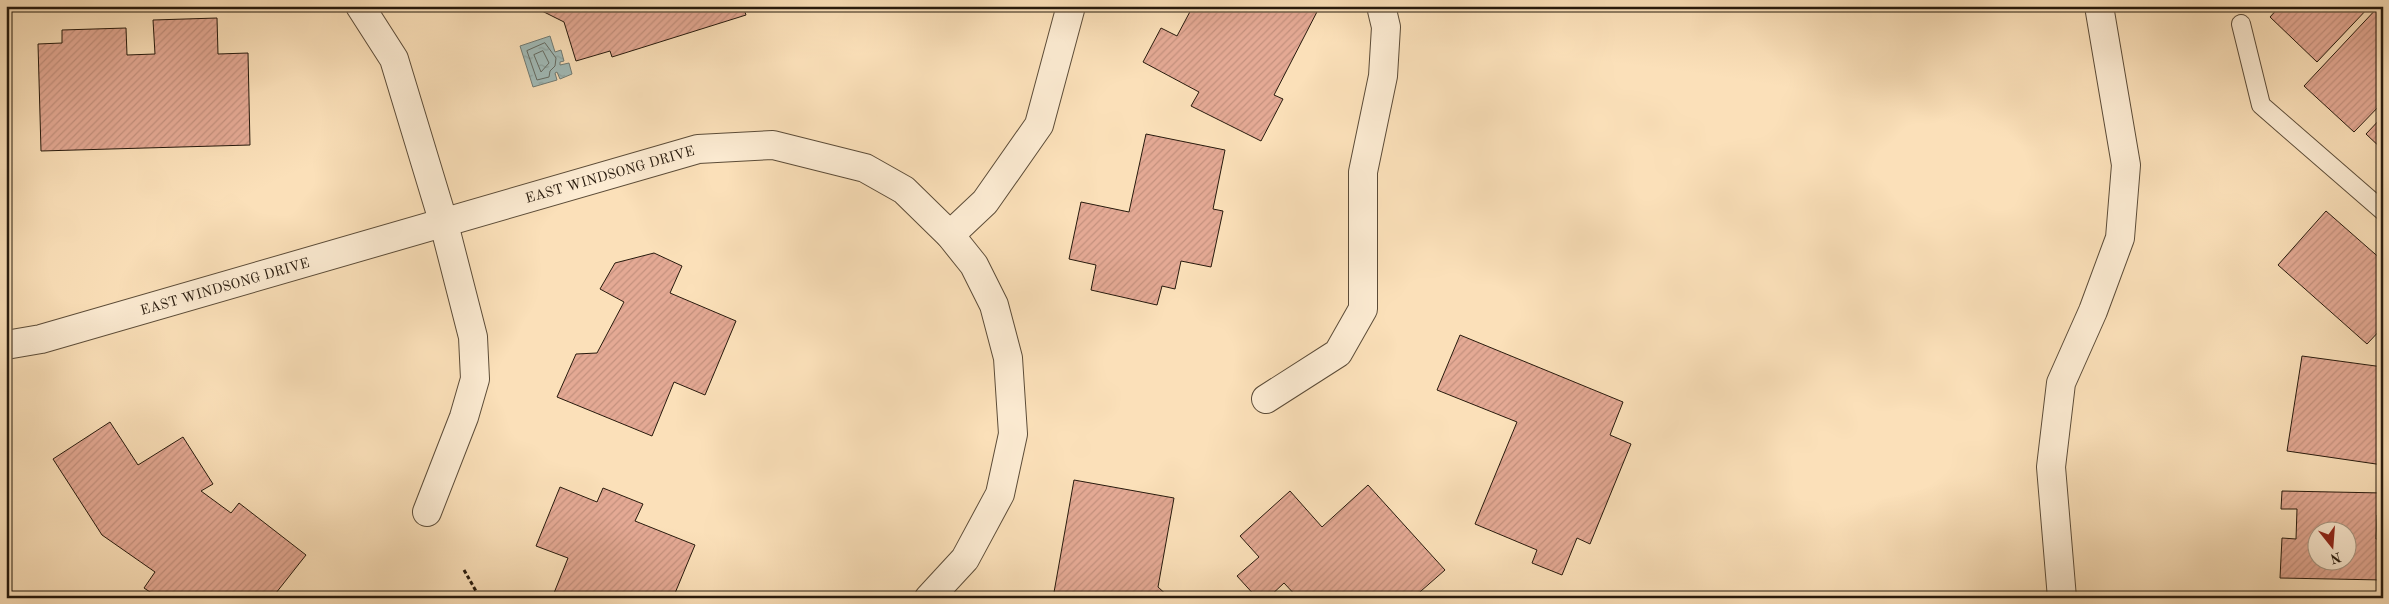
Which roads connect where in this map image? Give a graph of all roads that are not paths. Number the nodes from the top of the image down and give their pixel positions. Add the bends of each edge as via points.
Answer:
1 (360, 6) edge
2 (1071, 6) edge
3 (1381, 6) edge
4 (2099, 6) edge
5 (2241, 24) dead end
6 (2383, 211) edge
7 (444, 224) junction
8 (950, 234) junction
9 (6, 345) edge
10 (1266, 399) dead end
11 (427, 512) dead end
12 (929, 598) edge
13 (2062, 598) edge

1 - 7 street via 394,59
2 - 8 street via 1039,125 985,202
3 - 10 street via 1386,27 1383,76 1363,172 1363,309 1338,352
4 - 13 street via 2126,165 2120,238 2093,311 2061,383 2051,467
5 - 6 lane via 2261,105
7 - 8 street, EAST WINDSONG DRIVE via 698,149 773,145 865,168 904,190
7 - 9 street, EAST WINDSONG DRIVE via 41,339
7 - 11 street via 473,338 476,379
8 - 12 street, EAST WINDSONG DRIVE via 974,265 994,305 1008,358 1013,434 1000,494 965,559

